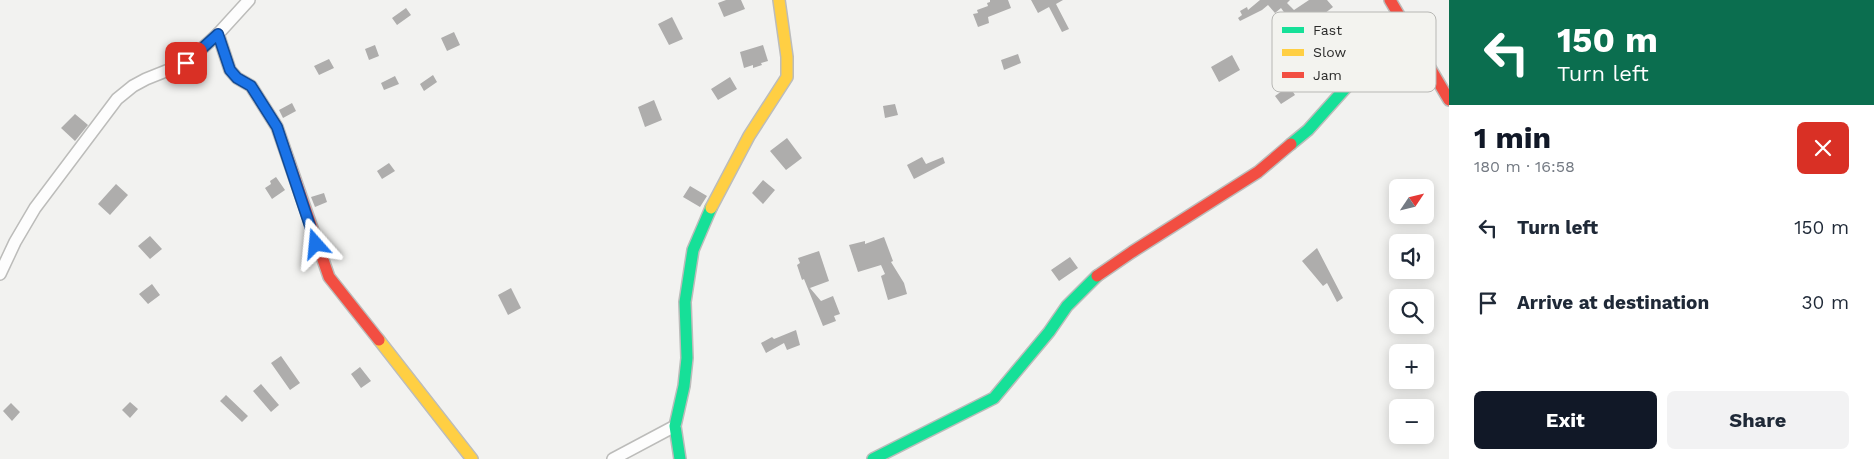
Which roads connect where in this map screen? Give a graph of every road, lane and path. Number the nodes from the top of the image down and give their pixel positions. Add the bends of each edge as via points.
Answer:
1 (249, 0) edge
2 (779, 0) edge
3 (1390, 0) edge
4 (1397, 12) edge
5 (218, 34) junction
6 (1436, 78) edge
7 (1342, 92) edge
8 (1449, 100) edge
9 (0, 274) edge
10 (675, 426) junction
11 (472, 459) edge
12 (613, 459) edge
13 (680, 459) edge
14 (872, 459) edge

1 - 5 street
2 - 10 street via 787,77 749,136 693,250 685,302 684,386
3 - 4 street
5 - 9 street via 186,63 146,78 117,99 35,208
5 - 11 street via 230,70 251,86 277,127 329,278
6 - 8 street
7 - 14 street via 1308,130 1258,172 1093,279 1066,306 1049,332 994,398
10 - 12 street
10 - 13 street

